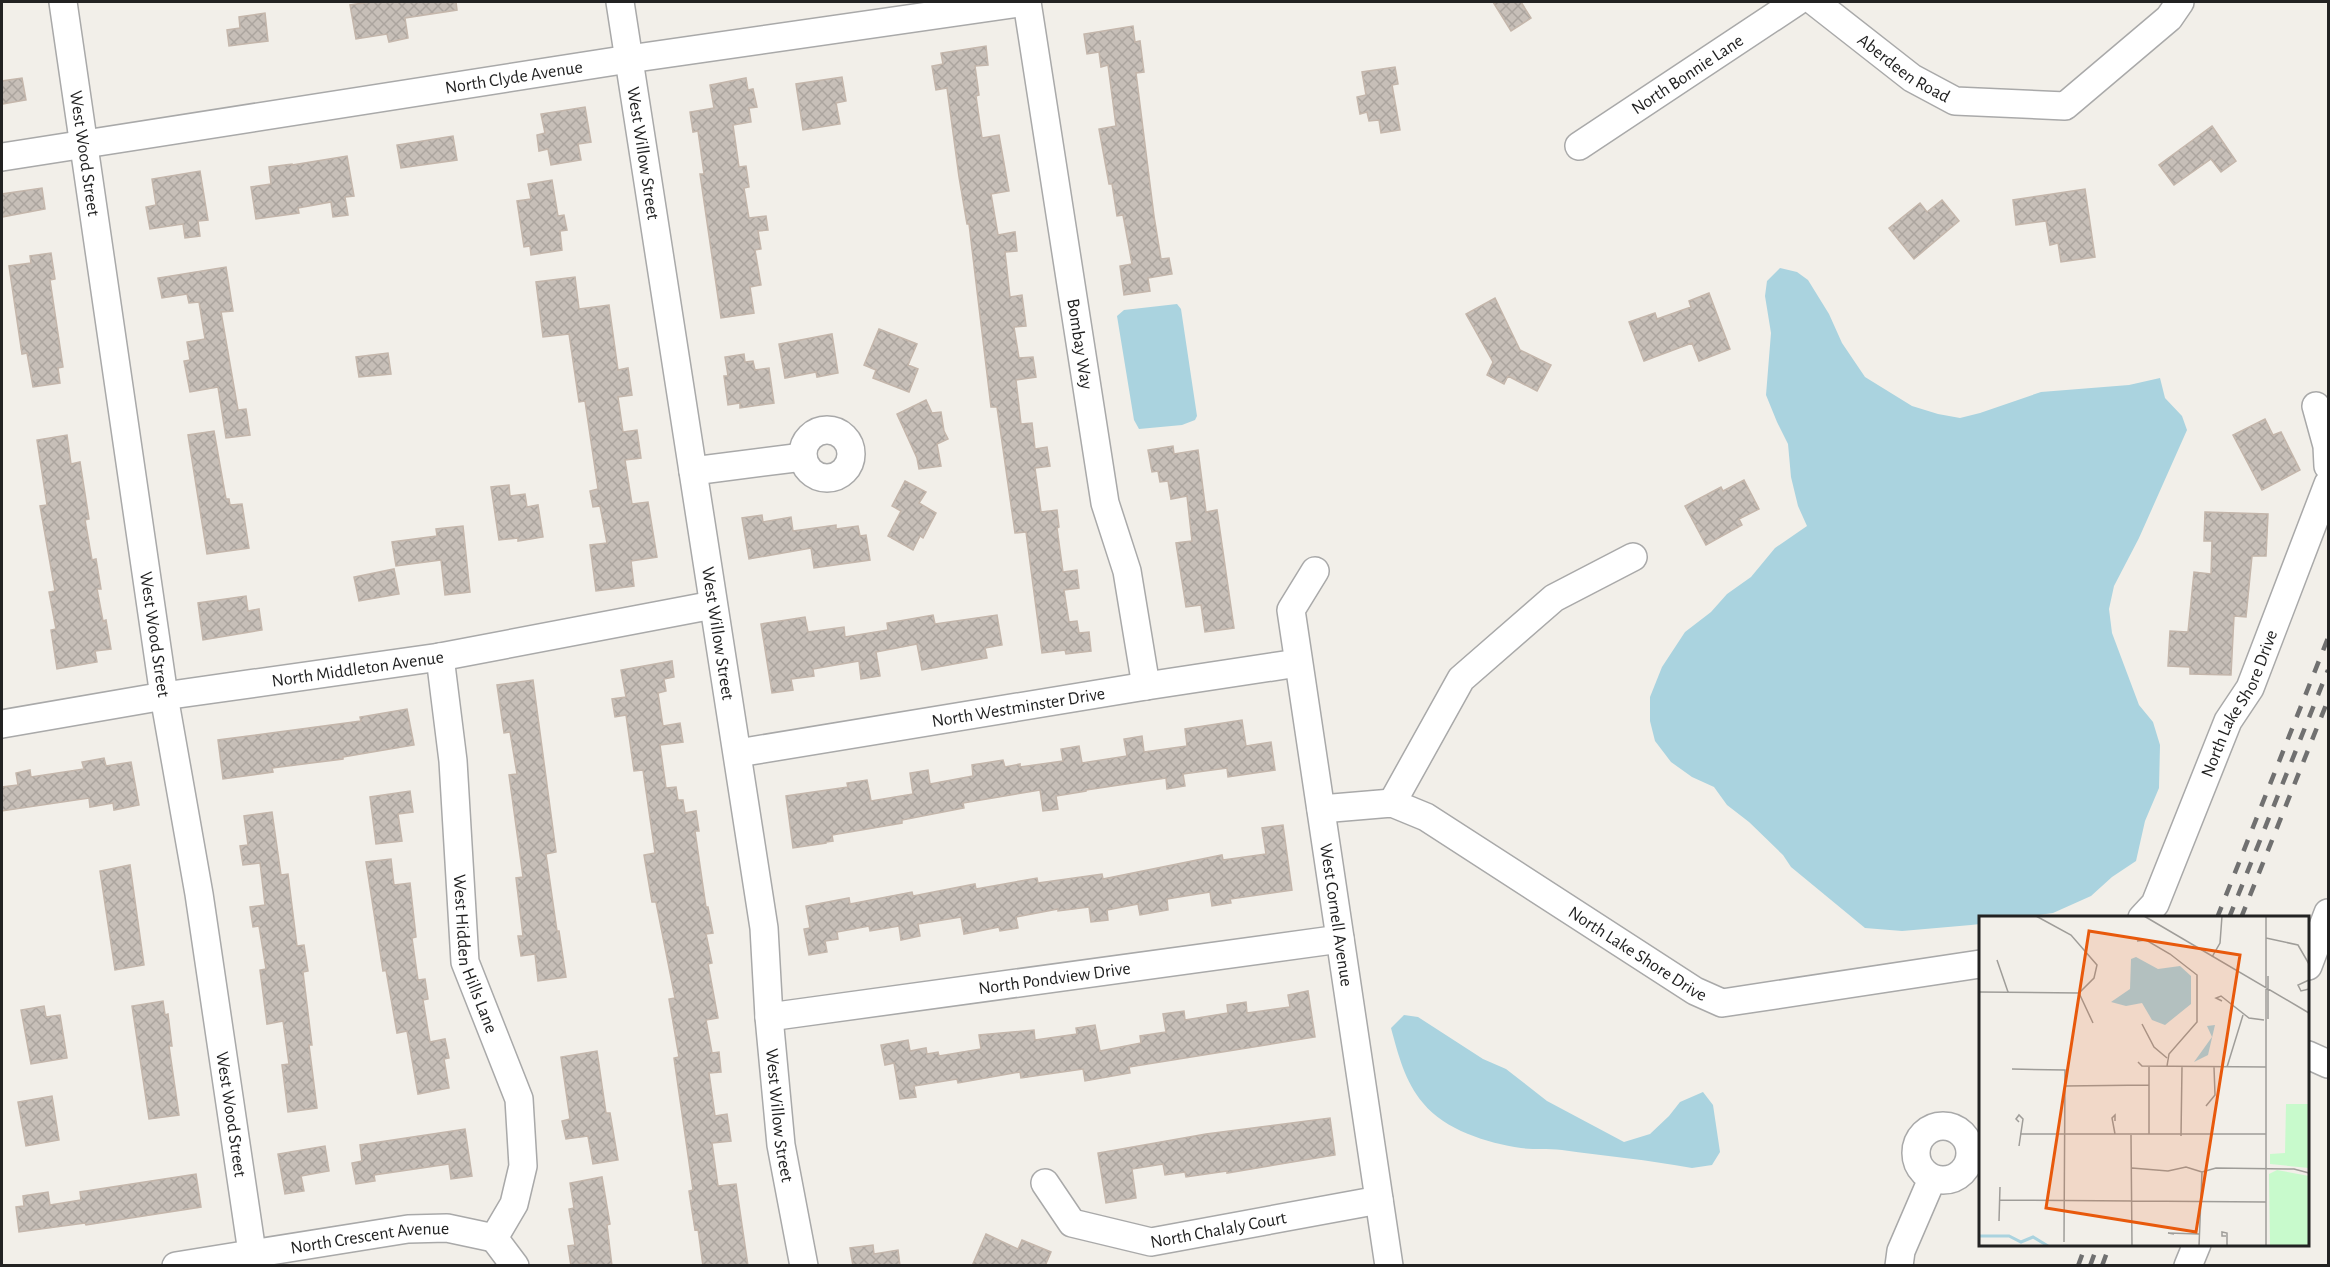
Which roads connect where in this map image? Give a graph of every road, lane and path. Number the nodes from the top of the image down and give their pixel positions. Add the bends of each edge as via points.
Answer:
1 (63, 2) edge
2 (620, 2) edge
3 (1026, 2) edge
4 (1796, 2) edge
5 (1815, 2) edge
6 (2180, 2) edge
7 (629, 59) junction
8 (85, 145) junction
9 (1579, 146) dead end
10 (2, 157) edge
11 (2316, 406) dead end
12 (803, 457) dead end
13 (2328, 466) edge
14 (693, 471) junction
15 (2328, 484) edge
16 (1633, 557) dead end
17 (1315, 571) dead end
18 (713, 605) junction
19 (440, 657) junction
20 (1298, 663) junction
21 (1146, 686) junction
22 (164, 696) junction
23 (2, 724) edge
24 (738, 753) junction
25 (1392, 803) junction
26 (1321, 809) junction
27 (2328, 913) edge
28 (2144, 916) edge
29 (1340, 939) junction
30 (2309, 961) edge
31 (1979, 964) edge
32 (769, 1017) junction
33 (2309, 1056) edge
34 (2328, 1064) edge
35 (1932, 1179) dead end
36 (1045, 1183) dead end
37 (1379, 1200) junction
38 (494, 1238) junction
39 (2197, 1246) edge
40 (253, 1260) edge
41 (176, 1266) edge
42 (515, 1266) edge
43 (804, 1266) edge
44 (1389, 1266) edge
45 (1899, 1266) edge
46 (2188, 1266) edge

1 - 8 street, West Wood Street
2 - 7 street, West Willow Street
3 - 7 street, North Clyde Avenue
3 - 21 street, Bombay Way via 1105,503 1127,571
4 - 9 street, North Bonnie Lane
5 - 6 street, Aberdeen Road via 1912,78 1955,101 2065,106 2169,18
7 - 8 street, North Clyde Avenue
7 - 14 street, West Willow Street
8 - 10 street, North Clyde Avenue
8 - 22 street, West Wood Street
11 - 13 street
12 - 14 street
14 - 18 street, West Willow Street
15 - 28 street, North Lake Shore Drive via 2250,688 2228,721 2155,904
16 - 25 street via 1554,598 1461,679
17 - 20 street, West Cornell Avenue via 1291,610
18 - 19 street, North Middleton Avenue
18 - 24 street, West Willow Street
19 - 22 street, North Middleton Avenue
19 - 38 street, West Hidden Hills Lane via 453,761 465,962 519,1099 523,1166 514,1204
20 - 21 street, North Westminster Drive
20 - 26 street, West Cornell Avenue
21 - 24 street, North Westminster Drive
22 - 23 street, North Middleton Avenue
22 - 40 street, West Wood Street via 199,894
24 - 32 street, West Willow Street via 764,928
25 - 26 street, North Lake Shore Drive
25 - 31 street, North Lake Shore Drive via 1426,817 1695,991 1722,1004
26 - 29 street, West Cornell Avenue
27 - 30 street
29 - 32 street, North Pondview Drive
29 - 37 street, West Cornell Avenue
32 - 43 street, West Willow Street via 781,1145
33 - 34 street
35 - 45 street via 1901,1251
36 - 37 street, North Chalaly Court via 1072,1223 1152,1242
37 - 44 street, West Cornell Avenue
38 - 40 street, North Crescent Avenue via 447,1228 408,1228
38 - 42 street
39 - 46 street
40 - 41 street, North Crescent Avenue

